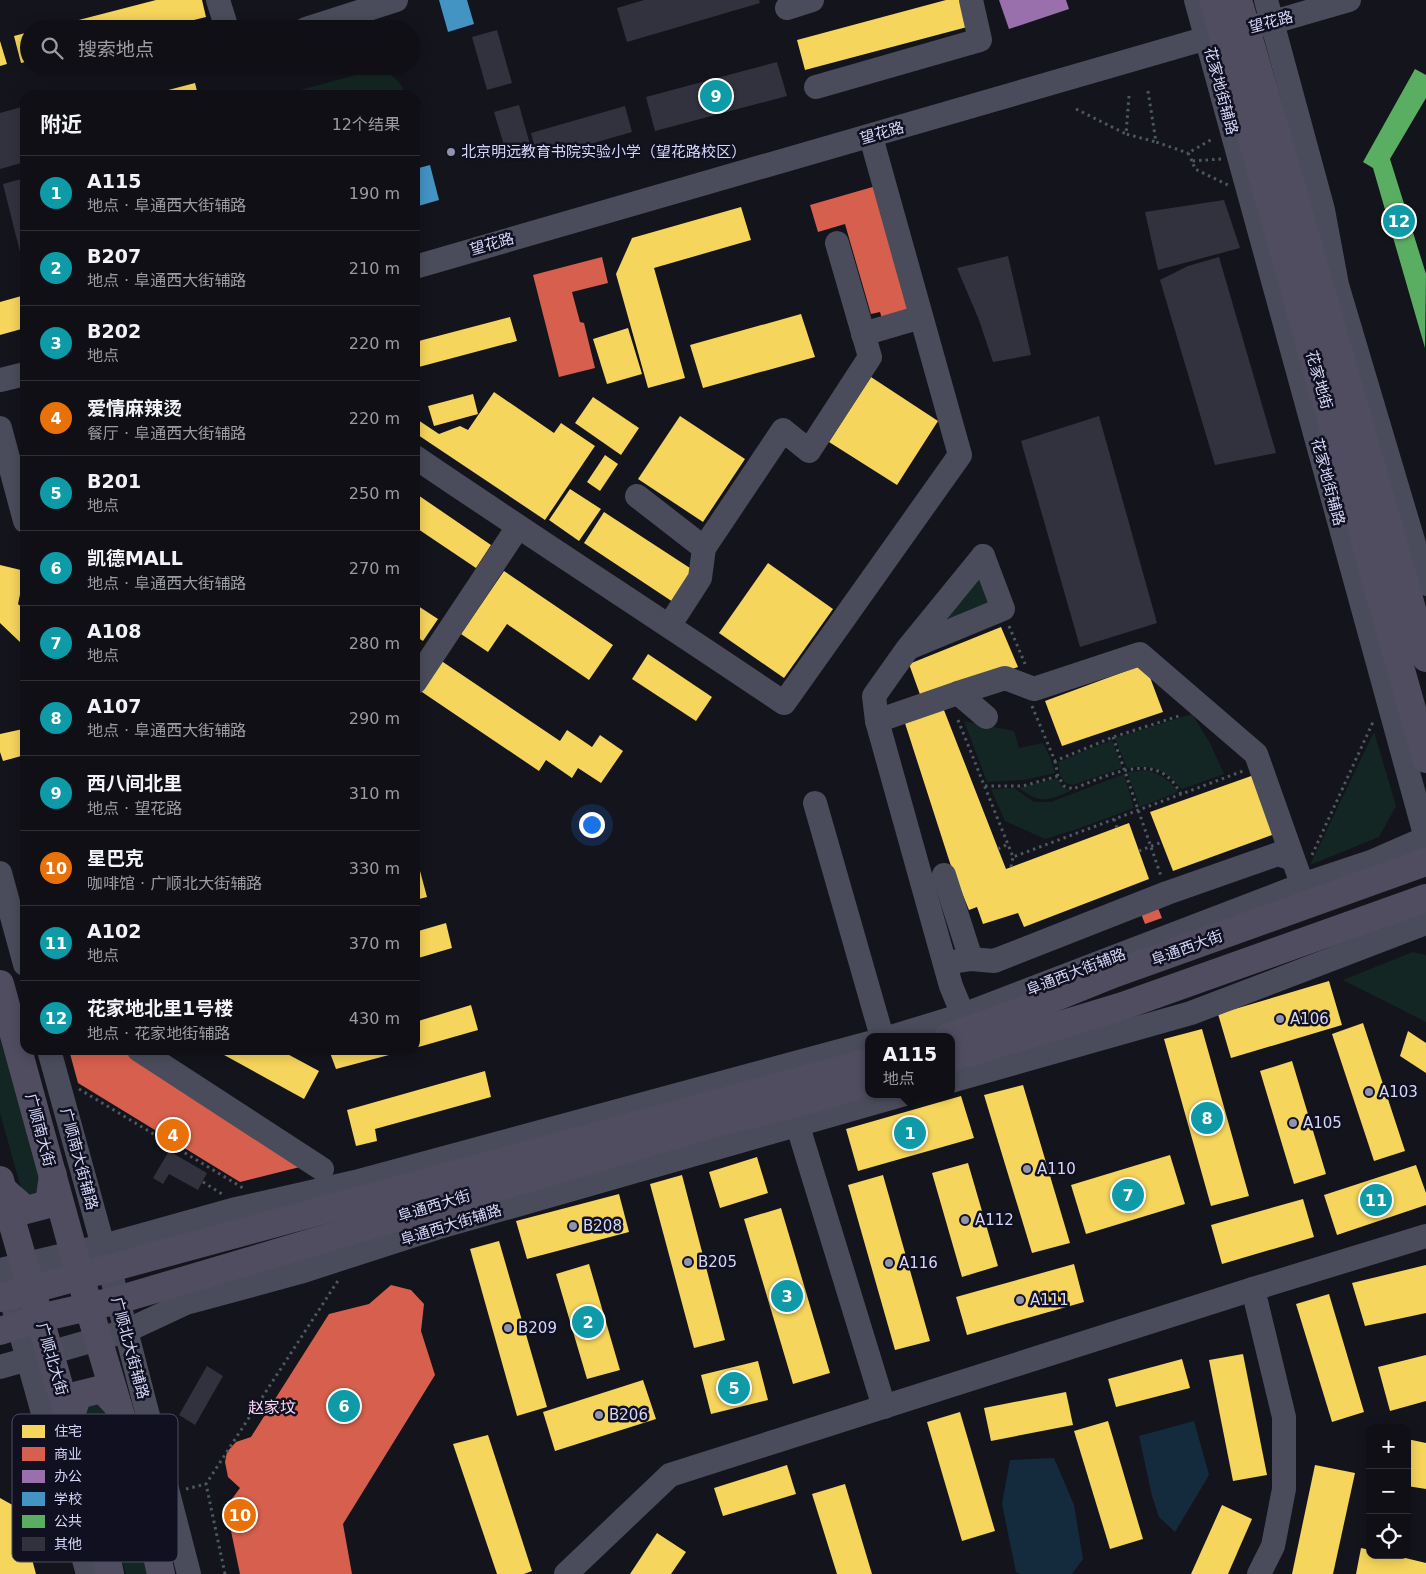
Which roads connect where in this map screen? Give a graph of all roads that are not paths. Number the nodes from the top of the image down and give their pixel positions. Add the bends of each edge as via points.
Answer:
1 (218, 0) edge
2 (396, 0) edge
3 (812, 0) edge
4 (971, 0) edge
5 (1196, 0) edge
6 (1213, 0) edge
7 (1238, 0) edge
8 (1266, 0) edge
9 (1349, 0) edge
10 (787, 8) dead end
11 (224, 20) edge
12 (334, 20) edge
13 (1273, 22) junction
14 (1225, 34) junction
15 (816, 87) dead end
16 (870, 137) junction
17 (837, 244) dead end
18 (420, 266) edge
19 (921, 316) junction
20 (863, 334) junction
21 (20, 375) edge
22 (0, 380) edge
23 (0, 428) edge
24 (420, 460) edge
25 (637, 496) dead end
26 (20, 502) edge
27 (1408, 526) edge
28 (518, 527) junction
29 (704, 548) junction
30 (1426, 584) edge
31 (669, 626) junction
32 (908, 648) junction
33 (1426, 658) edge
34 (420, 674) edge
35 (953, 694) junction
36 (986, 716) dead end
37 (883, 719) junction
38 (1426, 759) edge
39 (815, 803) dead end
40 (1426, 838) edge
41 (1302, 857) junction
42 (1426, 862) edge
43 (0, 873) edge
44 (1305, 894) junction
45 (1426, 898) edge
46 (1426, 922) edge
47 (20, 944) edge
48 (971, 958) junction
49 (946, 963) junction
50 (0, 984) edge
51 (956, 1026) edge
52 (881, 1033) edge
53 (915, 1033) edge
54 (865, 1044) edge
55 (50, 1055) edge
56 (147, 1055) edge
57 (955, 1057) edge
58 (865, 1063) edge
59 (955, 1080) edge
60 (865, 1084) edge
61 (884, 1098) edge
62 (794, 1115) junction
63 (322, 1169) dead end
64 (53, 1175) junction
65 (1, 1184) edge
66 (1426, 1236) edge
67 (106, 1257) junction
68 (78, 1264) junction
69 (10, 1278) edge
70 (1252, 1288) junction
71 (118, 1300) junction
72 (88, 1308) junction
73 (20, 1325) edge
74 (126, 1331) junction
75 (98, 1339) junction
76 (39, 1356) junction
77 (0, 1368) edge
78 (118, 1406) junction
79 (884, 1407) junction
80 (52, 1414) edge
81 (67, 1414) edge
82 (72, 1414) edge
83 (120, 1414) edge
84 (148, 1414) edge
85 (178, 1532) edge
86 (189, 1574) edge
87 (566, 1574) edge
88 (1259, 1574) edge

1 - 11 street
2 - 12 street
3 - 10 street
4 - 15 street via 980,40
5 - 14 street, 花家地街辅路
6 - 14 main road, 花家地街
7 - 14 main road, 花家地街
8 - 13 street
9 - 13 street, 望花路
13 - 14 street, 望花路
13 - 27 street via 1323,210 1337,285
14 - 16 street, 望花路
14 - 27 main road, 花家地街
14 - 38 main road, 花家地街
14 - 40 street, 花家地街辅路
16 - 18 street, 望花路
16 - 19 street
17 - 20 street
19 - 20 street
19 - 31 street via 960,455 784,703
20 - 29 street via 870,357 809,452 783,430
21 - 22 street
23 - 26 street
24 - 28 street
25 - 29 street
27 - 30 street
27 - 33 main road, 花家地街
28 - 31 street
28 - 34 street
29 - 31 street via 700,578
32 - 32 street via 983,556 1003,609
32 - 37 street via 874,696
35 - 36 street
35 - 37 street
35 - 41 street via 1005,678 1029,687 1140,654 1256,754 1250,769
37 - 48 street
37 - 49 street
39 - 52 street
40 - 44 street
41 - 44 street
41 - 48 street via 1278,854 1167,893 994,961
42 - 44 main road, 阜通西大街
43 - 47 street
44 - 51 main road, 阜通西大街 via 1014,1014
45 - 57 main road via 1123,1006
46 - 59 street via 1191,1014
48 - 49 street
49 - 51 street
50 - 64 main road, 广顺南大街
51 - 53 street
54 - 67 street via 364,1180 232,1210
55 - 67 street, 广顺南大街辅路
56 - 63 street
58 - 67 main road, 阜通西大街
60 - 62 main road, 阜通西大街
61 - 62 street, 阜通西大街辅路
62 - 71 main road, 阜通西大街 via 718,1122
62 - 74 street, 阜通西大街辅路 via 300,1272 186,1303
62 - 79 street
64 - 65 main road via 49,1204 26,1210
64 - 68 main road, 广顺南大街
65 - 69 main road
66 - 70 street
67 - 68 main road, 阜通西大街
67 - 71 street, 广顺北大街辅路
68 - 69 main road, 阜通西大街
68 - 72 main road, 广顺南大街
69 - 73 main road, 广顺北大街
70 - 79 street
70 - 88 street via 1284,1417 1284,1488 1274,1546
71 - 72 main road, 阜通西大街
71 - 74 street, 广顺北大街辅路
72 - 73 main road, 阜通西大街
72 - 75 main road
73 - 76 main road, 广顺北大街
74 - 75 street, 阜通西大街辅路
74 - 84 street, 广顺北大街辅路
75 - 76 street, 阜通西大街辅路
75 - 78 main road
76 - 77 street, 阜通西大街辅路
76 - 80 street
76 - 81 main road, 广顺北大街
78 - 82 main road via 102,1389 78,1395
78 - 83 main road
79 - 87 street via 670,1476
85 - 86 street, 广顺北大街辅路

